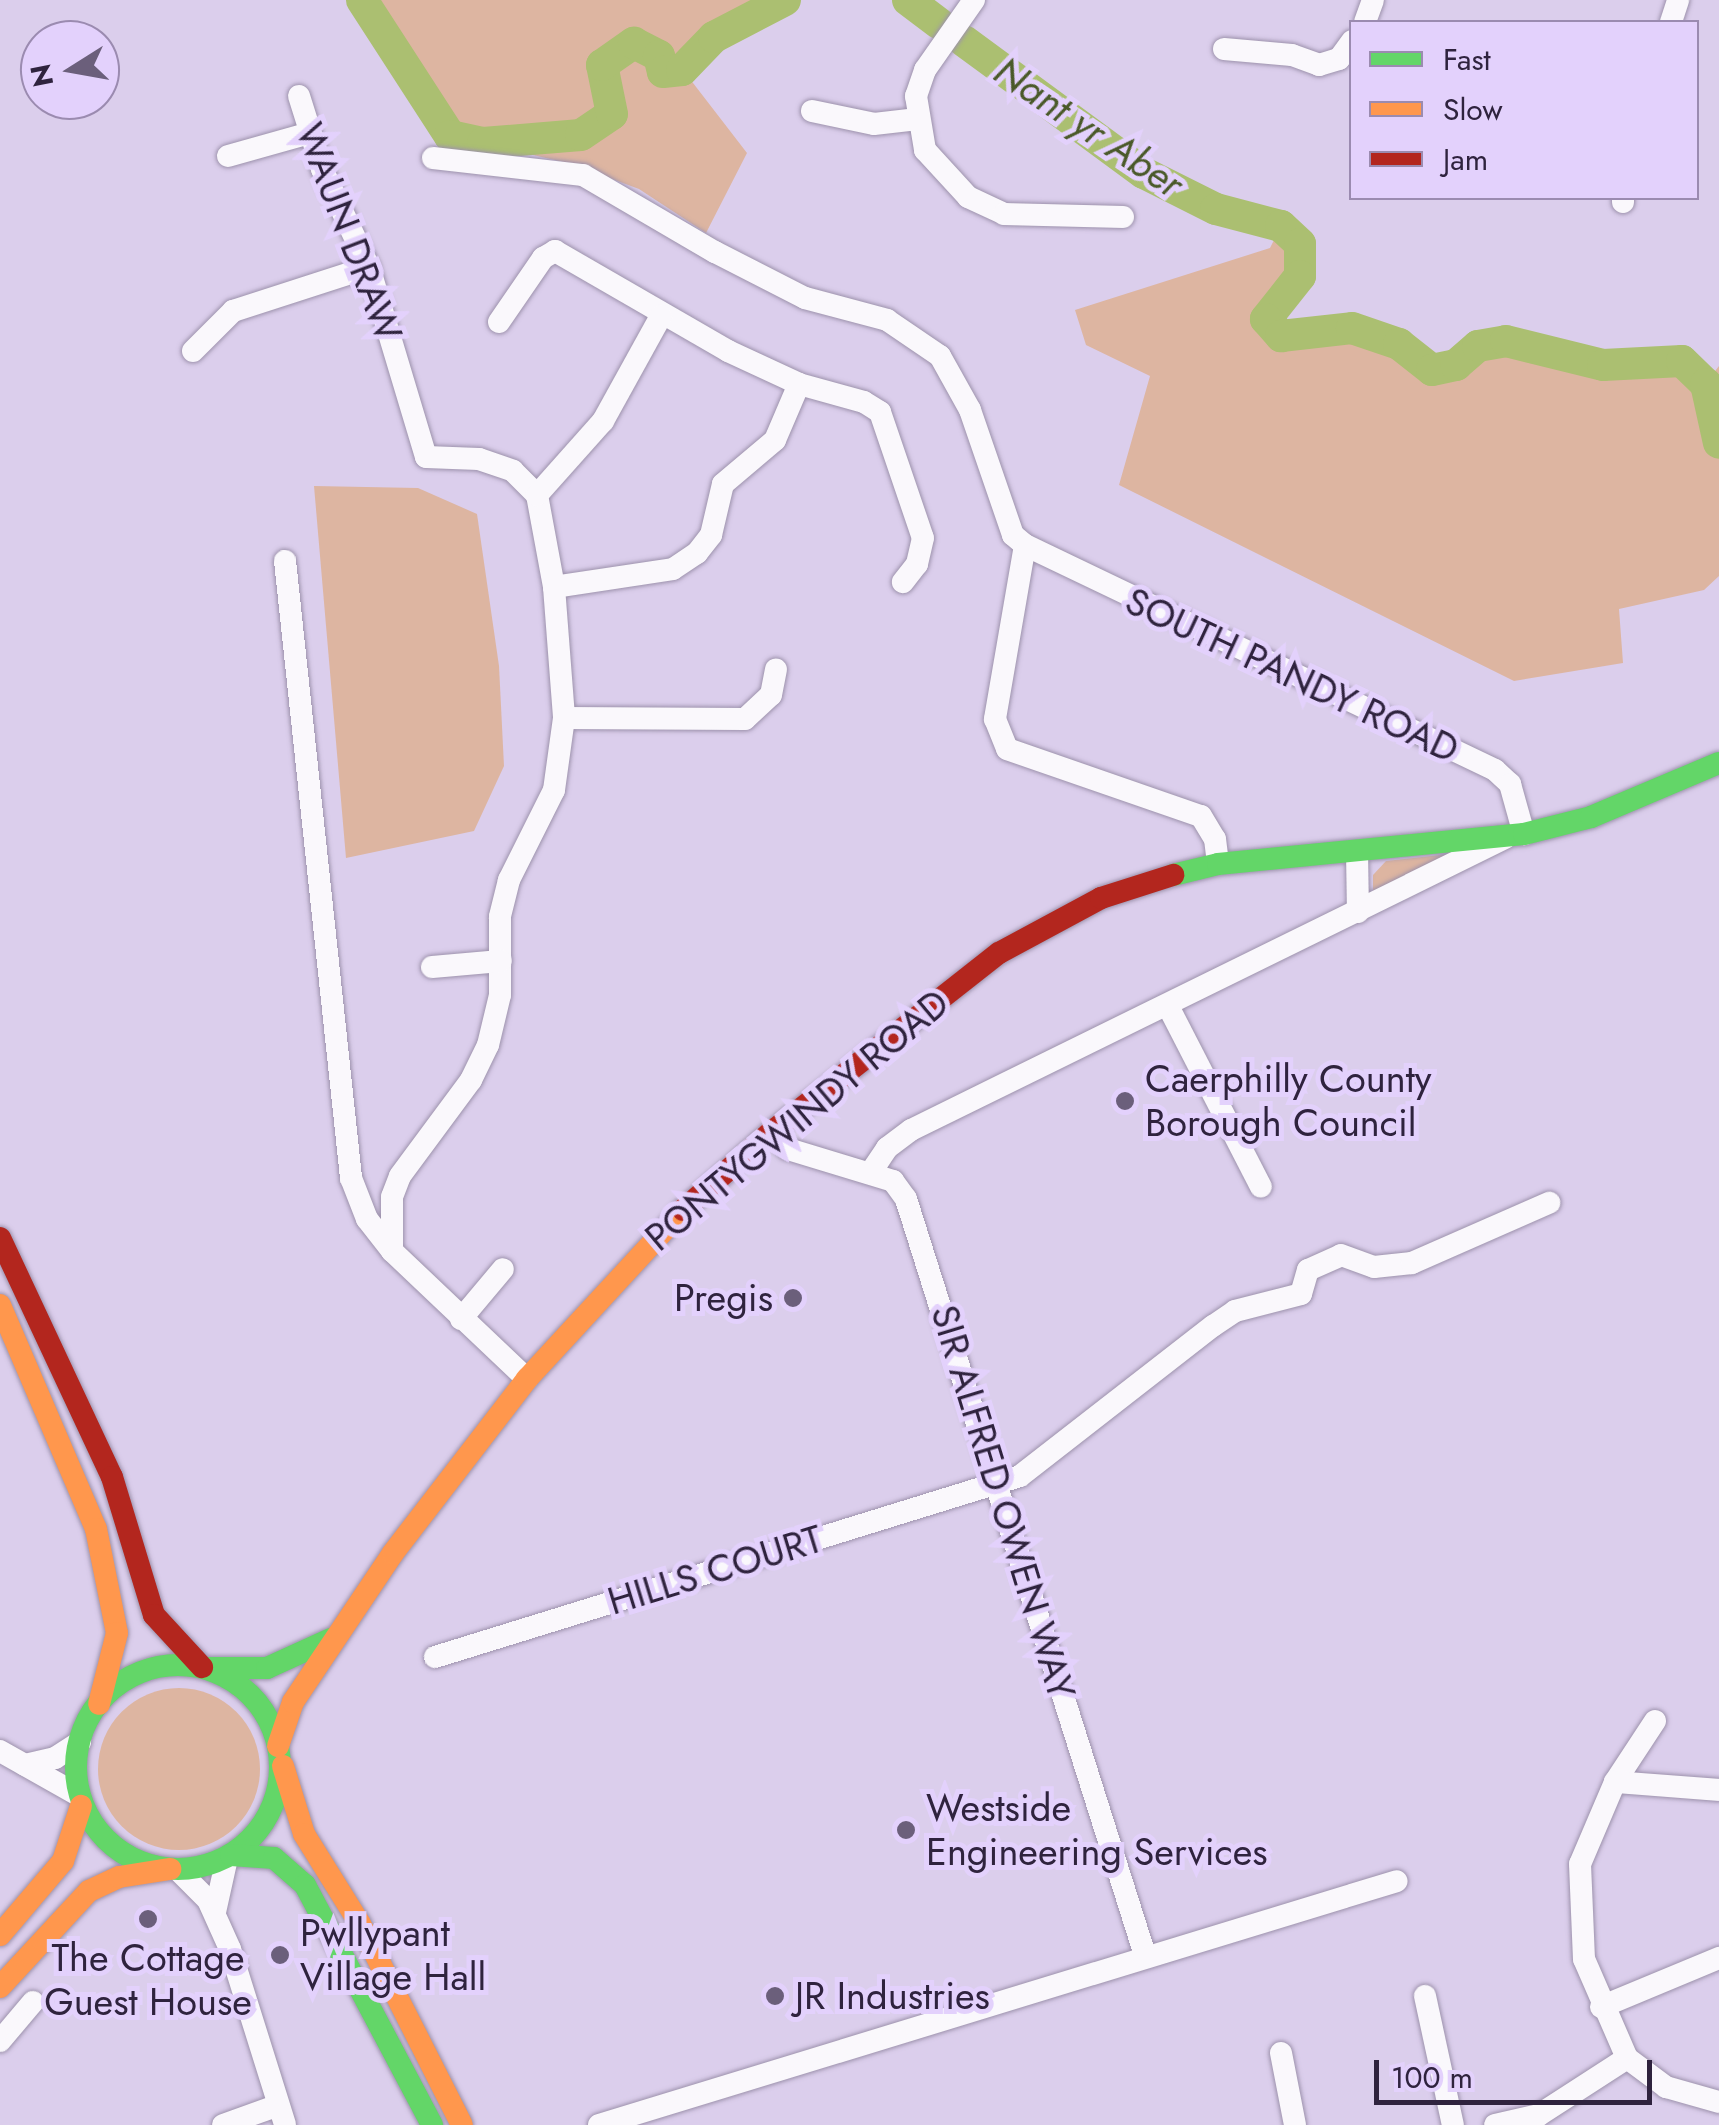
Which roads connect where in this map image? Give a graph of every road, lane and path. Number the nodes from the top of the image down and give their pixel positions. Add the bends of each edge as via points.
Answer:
1 (974, 0) edge
2 (1349, 45) edge
3 (1224, 49) dead end
4 (300, 96) dead end
5 (812, 111) dead end
6 (918, 120) junction
7 (310, 133) junction
8 (228, 156) dead end
9 (433, 158) dead end
10 (1123, 217) dead end
11 (369, 267) junction
12 (662, 316) junction
13 (498, 322) dead end
14 (193, 350) dead end
15 (799, 384) junction
16 (537, 495) junction
17 (1025, 546) junction
18 (285, 561) dead end
19 (902, 582) dead end
20 (554, 587) junction
21 (776, 668) dead end
22 (564, 718) junction
23 (1719, 763) edge
24 (1516, 835) junction
25 (1357, 851) junction
26 (1218, 864) junction
27 (1358, 912) junction
28 (501, 960) junction
29 (432, 967) dead end
30 (1168, 1006) junction
31 (770, 1133) junction
32 (870, 1172) junction
33 (1260, 1187) dead end
34 (1549, 1202) dead end
35 (0, 1238) edge
36 (392, 1252) junction
37 (503, 1269) dead end
38 (0, 1305) edge
39 (461, 1319) junction
40 (527, 1379) junction
41 (994, 1483) junction
42 (332, 1639) junction
43 (436, 1657) dead end
44 (204, 1667) junction
45 (99, 1704) junction
46 (1655, 1721) dead end
47 (80, 1742) junction
48 (278, 1748) junction
49 (0, 1751) edge
50 (24, 1765) junction
51 (1614, 1782) junction
52 (1719, 1790) edge
53 (80, 1800) junction
54 (229, 1856) junction
55 (174, 1870) junction
56 (1397, 1880) dead end
57 (216, 1916) junction
58 (0, 1936) edge
59 (1145, 1955) junction
60 (1719, 1958) edge
61 (0, 1988) edge
62 (1424, 1996) dead end
63 (32, 2002) dead end
64 (1602, 2007) junction
65 (0, 2041) edge
66 (1280, 2054) dead end
67 (1627, 2058) junction
68 (1719, 2102) edge
69 (280, 2116) edge
70 (223, 2125) edge
71 (432, 2125) edge
72 (462, 2125) edge
73 (599, 2125) edge
74 (1295, 2125) edge
75 (1452, 2125) edge
76 (1495, 2125) edge

1 - 6 street via 925,70 916,96
2 - 3 street via 1339,60 1319,65 1292,55
4 - 7 street, WAUN DRAW
5 - 6 street via 874,124
6 - 10 street via 925,150 945,177 1004,214
7 - 8 street
7 - 11 street, WAUN DRAW
9 - 17 street via 583,176 805,298 887,320 940,356 970,410 1013,535
11 - 14 street via 233,311
11 - 16 street, WAUN DRAW via 426,457 479,459 513,470
12 - 13 street via 555,251
12 - 15 street
12 - 16 street via 604,421
15 - 19 street via 880,412 923,538 918,564
15 - 20 street via 775,440 723,484 711,534 697,552 674,569
16 - 20 street
17 - 24 street, SOUTH PANDY ROAD via 1495,770 1510,784
17 - 26 street via 996,720 1008,749 1201,816 1215,839
18 - 36 street via 342,1128 362,1205
20 - 22 street
21 - 22 street via 770,695 745,719
22 - 28 street via 554,790 509,880 500,917
23 - 24 main road, PONTYGWINDY ROAD via 1591,817
24 - 25 main road, PONTYGWINDY ROAD
24 - 27 street, PONTYGWINDY ROAD
25 - 26 main road, PONTYGWINDY ROAD
25 - 27 street
26 - 31 main road, PONTYGWINDY ROAD via 1100,898 1026,936
27 - 30 street, PONTYGWINDY ROAD
28 - 29 street
28 - 36 street via 488,1045 471,1080 414,1148 392,1197
30 - 32 street, PONTYGWINDY ROAD via 911,1130
30 - 33 street
31 - 32 street, SIR ALFRED OWEN WAY via 788,1149
31 - 40 main road, PONTYGWINDY ROAD via 651,1239
32 - 41 street, SIR ALFRED OWEN WAY via 893,1182 906,1199
34 - 41 street, HILLS COURT via 1412,1263 1374,1267 1341,1255 1308,1270 1301,1294 1235,1312 1042,1463
35 - 44 main road via 118,1492 154,1615 177,1647
36 - 39 street
37 - 39 street
38 - 45 main road via 96,1529 117,1633
39 - 40 street
40 - 42 main road, PONTYGWINDY ROAD
41 - 43 street, HILLS COURT
41 - 59 street, SIR ALFRED OWEN WAY
42 - 44 main road, PONTYGWINDY ROAD via 266,1668
42 - 48 main road, PONTYGWINDY ROAD via 293,1702
44 - 45 main road via 154,1667
44 - 48 main road via 253,1700
45 - 47 main road
46 - 51 street
47 - 50 street via 55,1758
47 - 53 main road
48 - 54 main road via 266,1814
48 - 72 main road via 304,1834 360,1924
49 - 50 street
50 - 53 street
51 - 52 street
51 - 64 street via 1580,1864 1577,1896 1584,1960
53 - 55 main road via 106,1839
53 - 58 main road via 63,1861
54 - 55 main road
54 - 57 street via 216,1886
54 - 71 main road via 274,1858 306,1885
55 - 57 street
55 - 61 main road via 119,1877 88,1890
56 - 59 street
57 - 69 street via 250,2004
59 - 73 street
60 - 64 street
62 - 75 street
63 - 65 street
64 - 67 street
66 - 74 street
67 - 68 street via 1666,2086
67 - 76 street via 1539,2115
69 - 70 street

